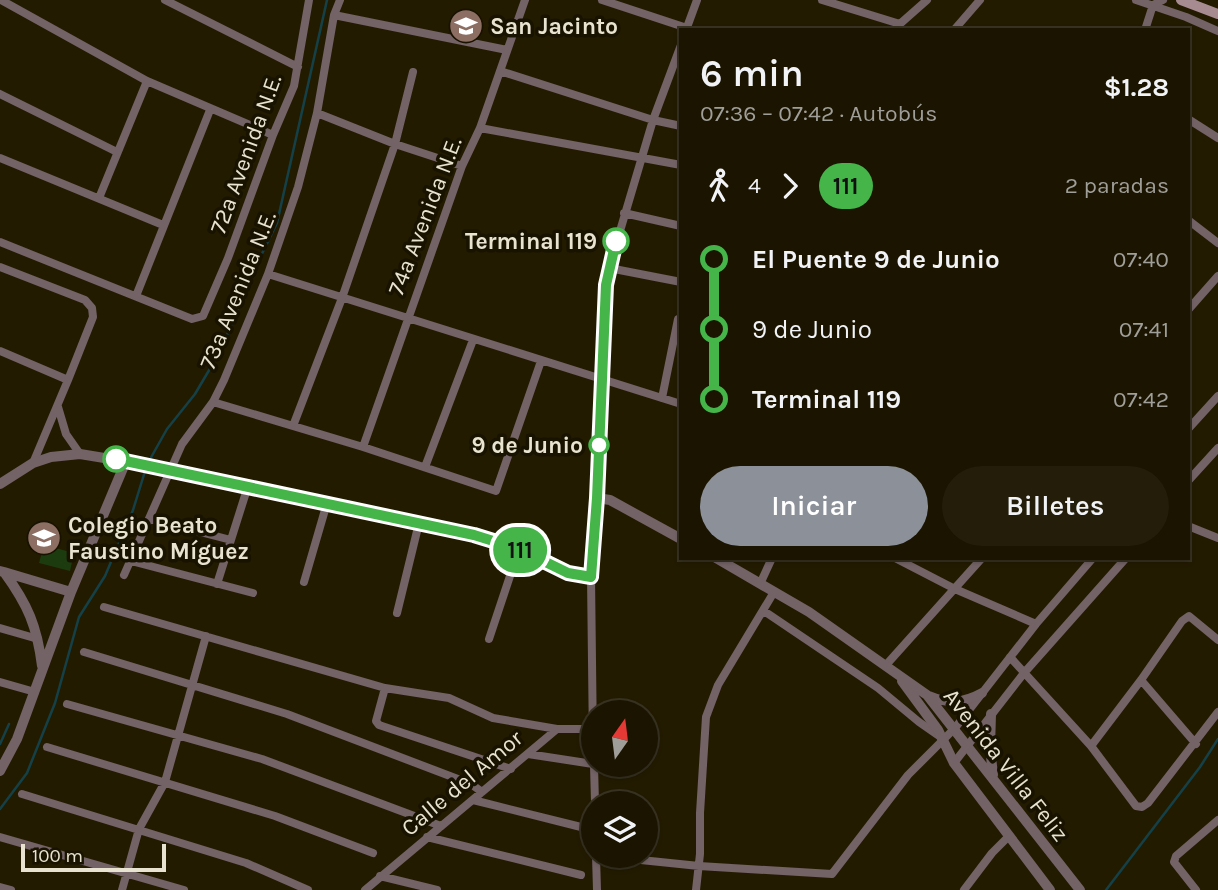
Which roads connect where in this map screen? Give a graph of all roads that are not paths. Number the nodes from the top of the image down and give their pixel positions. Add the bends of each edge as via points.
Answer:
1 (1, 0) edge
2 (165, 0) edge
3 (309, 0) edge
4 (340, 0) edge
5 (525, 0) edge
6 (602, 0) edge
7 (697, 0) edge
8 (822, 0) edge
9 (927, 0) edge
10 (980, 0) edge
11 (1136, 0) edge
12 (1163, 0) edge
13 (1181, 0) edge
14 (1153, 5) junction
15 (1218, 14) edge
16 (334, 15) junction
17 (897, 27) edge
18 (684, 28) edge
19 (687, 28) edge
20 (956, 28) edge
21 (1146, 28) edge
22 (1218, 31) edge
23 (508, 50) junction
24 (679, 54) edge
25 (298, 67) junction
26 (500, 71) junction
27 (412, 72) dead end
28 (147, 81) junction
29 (0, 94) edge
30 (210, 110) junction
31 (317, 113) junction
32 (653, 120) junction
33 (1190, 120) edge
34 (679, 126) edge
35 (480, 128) junction
36 (273, 135) junction
37 (1218, 138) edge
38 (395, 144) junction
39 (117, 152) junction
40 (0, 158) edge
41 (642, 159) junction
42 (679, 165) edge
43 (462, 166) junction
44 (99, 198) junction
45 (624, 214) junction
46 (1190, 222) edge
47 (163, 225) junction
48 (679, 226) edge
49 (0, 242) edge
50 (1218, 243) edge
51 (0, 267) edge
52 (609, 268) junction
53 (268, 274) junction
54 (1218, 275) edge
55 (679, 282) edge
56 (136, 296) junction
57 (342, 298) junction
58 (1190, 308) edge
59 (408, 319) junction
60 (679, 319) edge
61 (473, 340) junction
62 (677, 347) edge
63 (0, 351) edge
64 (541, 361) junction
65 (602, 379) junction
66 (68, 380) junction
67 (1218, 396) edge
68 (662, 398) junction
69 (213, 402) junction
70 (679, 403) edge
71 (58, 407) junction
72 (293, 426) junction
73 (1190, 427) edge
74 (363, 447) junction
75 (1218, 448) edge
76 (80, 454) junction
77 (129, 461) junction
78 (33, 463) junction
79 (425, 467) junction
80 (171, 469) junction
81 (1190, 479) edge
82 (0, 484) edge
83 (248, 486) junction
84 (597, 498) junction
85 (327, 503) junction
86 (149, 519) junction
87 (419, 523) junction
88 (1190, 527) edge
89 (679, 538) edge
90 (1218, 538) edge
91 (231, 540) junction
92 (519, 549) junction
93 (719, 560) edge
94 (771, 560) edge
95 (899, 560) edge
96 (980, 560) edge
97 (1091, 560) edge
98 (1124, 560) edge
99 (131, 561) junction
100 (2, 571) edge
101 (124, 575) dead end
102 (591, 577) junction
103 (304, 582) dead end
104 (217, 583) junction
105 (760, 584) junction
106 (955, 589) junction
107 (71, 592) junction
108 (774, 592) junction
109 (253, 593) dead end
110 (104, 607) dead end
111 (764, 611) junction
112 (397, 612) dead end
113 (1036, 624) junction
114 (0, 628) edge
115 (206, 636) junction
116 (38, 639) junction
117 (489, 639) dead end
118 (1218, 640) edge
119 (84, 652) dead end
120 (1010, 657) junction
121 (890, 669) junction
122 (43, 670) junction
123 (1024, 673) junction
124 (1141, 680) junction
125 (0, 682) edge
126 (193, 684) junction
127 (385, 688) junction
128 (35, 692) junction
129 (982, 693) junction
130 (927, 695) junction
131 (593, 700) edge
132 (67, 704) dead end
133 (1218, 712) edge
134 (991, 714) junction
135 (955, 728) junction
136 (557, 729) junction
137 (581, 730) edge
138 (178, 736) junction
139 (942, 738) junction
140 (967, 744) junction
141 (1196, 744) junction
142 (1091, 746) junction
143 (47, 747) dead end
144 (528, 754) junction
145 (581, 762) edge
146 (954, 762) junction
147 (511, 769) junction
148 (0, 771) edge
149 (994, 779) junction
150 (165, 782) junction
151 (482, 792) junction
152 (22, 794) dead end
153 (473, 800) junction
154 (1218, 820) edge
155 (441, 826) junction
156 (581, 827) edge
157 (139, 829) junction
158 (1009, 836) junction
159 (0, 837) edge
160 (427, 837) junction
161 (373, 853) dead end
162 (658, 862) edge
163 (699, 866) junction
164 (596, 868) edge
165 (127, 874) junction
166 (580, 875) dead end
167 (380, 876) junction
168 (0, 887) edge
169 (11, 890) edge
170 (122, 890) edge
171 (184, 890) edge
172 (308, 890) edge
173 (365, 890) edge
174 (437, 890) edge
175 (597, 890) edge
176 (696, 890) edge
177 (964, 890) edge
178 (1050, 890) edge
179 (1080, 890) edge
180 (1196, 890) edge

1 - 28 street
2 - 25 street
3 - 25 street, 72a Avenida N.E.
4 - 16 street, 73a Avenida N.E.
5 - 23 street, 74a Avenida N.E.
6 - 18 street
7 - 19 street
8 - 17 street
9 - 17 street
10 - 20 street
11 - 14 street
12 - 14 street
13 - 15 main road
14 - 21 street
14 - 22 street
16 - 23 street
16 - 31 street, 73a Avenida N.E.
23 - 26 street, 74a Avenida N.E.
24 - 32 street
25 - 36 street, 72a Avenida N.E.
26 - 32 street
26 - 35 street, 74a Avenida N.E.
27 - 38 street
28 - 30 street
28 - 39 street
29 - 39 street
30 - 36 street
30 - 47 street
31 - 38 street
31 - 53 street, 73a Avenida N.E.
32 - 34 street
32 - 41 street
33 - 37 street
35 - 41 street
35 - 43 street, 74a Avenida N.E.
36 - 56 street, 72a Avenida N.E. via 203,316 192,319
38 - 43 street
38 - 57 street
39 - 44 street
40 - 44 street
41 - 42 street
41 - 45 street
43 - 59 street, 74a Avenida N.E.
44 - 47 street
45 - 48 street
45 - 52 street
46 - 50 street
47 - 56 street
49 - 56 street
51 - 66 street via 85,300 92,308 93,317
52 - 55 street
52 - 65 street
53 - 57 street
53 - 69 street, 73a Avenida N.E.
54 - 58 street
57 - 59 street
57 - 72 street
59 - 61 street
59 - 74 street, 74a Avenida N.E.
60 - 62 street
61 - 64 street
61 - 79 street
62 - 68 street
63 - 66 street
64 - 65 street
64 - 79 street via 496,491
65 - 68 street
65 - 84 street
66 - 71 street
67 - 73 street
68 - 70 street
69 - 72 street
69 - 80 street, 73a Avenida N.E. via 182,444
71 - 76 street via 66,434
71 - 78 street
72 - 74 street
74 - 79 street
75 - 81 street
76 - 77 street
76 - 78 street
77 - 80 street
77 - 107 street
78 - 82 street
80 - 83 street
80 - 86 street, 73a Avenida N.E.
83 - 85 street
83 - 91 street
84 - 89 street via 610,500
84 - 102 street
85 - 87 street
85 - 103 street
86 - 91 street
86 - 99 street, 73a Avenida N.E.
87 - 92 street
87 - 112 street
88 - 90 street
91 - 104 street
92 - 102 street via 568,573
92 - 117 street
93 - 105 street, Avenida Villa Feliz
94 - 105 street
95 - 106 street
96 - 106 street
97 - 113 street
98 - 123 street
99 - 101 street, 73a Avenida N.E.
99 - 104 street
100 - 107 street
100 - 116 street via 27,605
102 - 131 street
104 - 109 street
105 - 108 street, Avenida Villa Feliz
106 - 113 street
106 - 121 street
107 - 122 street
108 - 111 street
108 - 121 street, Avenida Villa Feliz
110 - 115 street
111 - 139 street via 878,688
111 - 163 street via 718,685 706,718
113 - 120 street
114 - 116 street
115 - 126 street
115 - 127 street
116 - 122 street
118 - 124 street via 1189,616
119 - 126 street
120 - 123 street
120 - 129 street
121 - 130 street, Avenida Villa Feliz
121 - 139 street, Avenida Villa Feliz
122 - 128 street
123 - 134 street
123 - 142 street
124 - 141 street
124 - 142 street
125 - 128 street
126 - 138 street
126 - 151 street via 333,731 471,783
127 - 136 street via 449,698 493,718
127 - 147 street via 376,721 379,725
128 - 148 street
129 - 130 street via 949,702
129 - 135 street
130 - 135 street, Avenida Villa Feliz
132 - 138 street
133 - 141 street
134 - 140 street
134 - 149 street
135 - 139 street
135 - 140 street, Avenida Villa Feliz
136 - 137 street, Calle del Amor
136 - 144 street, Calle del Amor
138 - 150 street
138 - 155 street via 262,759
139 - 146 street, Avenida Villa Feliz
139 - 163 street via 832,874
140 - 146 street
140 - 149 street, Avenida Villa Feliz
141 - 142 street via 1142,807 1136,806
143 - 150 street
144 - 145 street
144 - 147 street, Calle del Amor
146 - 158 street, Avenida Villa Feliz
147 - 151 street, Calle del Amor
149 - 179 street, Avenida Villa Feliz
150 - 157 street
150 - 161 street
151 - 153 street, Calle del Amor
152 - 157 street
153 - 155 street, Calle del Amor
153 - 156 street
154 - 180 street via 1174,862
155 - 160 street, Calle del Amor
157 - 165 street
157 - 172 street via 246,863
158 - 177 street
158 - 178 street, Avenida Villa Feliz
159 - 165 street
160 - 166 street
160 - 167 street, Calle del Amor
162 - 163 street
163 - 176 street
164 - 175 street
165 - 170 street
165 - 171 street
167 - 173 street, Calle del Amor
167 - 174 street
168 - 169 street

